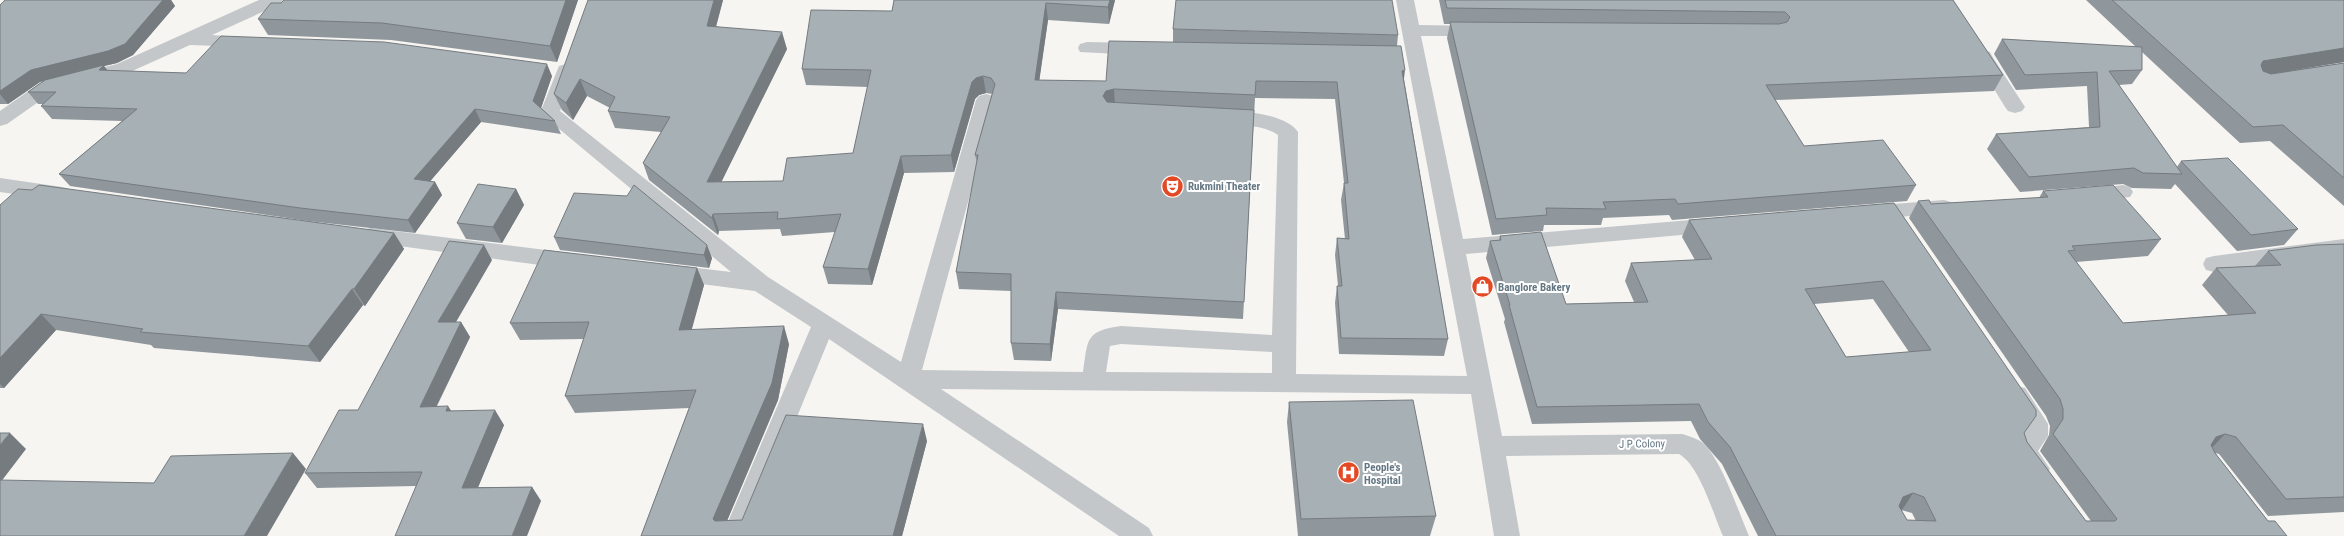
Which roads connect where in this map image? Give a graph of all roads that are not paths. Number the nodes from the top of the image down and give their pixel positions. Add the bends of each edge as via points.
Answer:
1 (274, 0) edge
2 (1405, 0) edge
3 (1411, 30) junction
4 (1497, 31) edge
5 (187, 40) junction
6 (1974, 40) edge
7 (266, 42) edge
8 (1087, 48) dead end
9 (573, 50) edge
10 (1158, 50) edge
11 (986, 100) dead end
12 (2015, 107) dead end
13 (1208, 117) edge
14 (0, 120) edge
15 (0, 185) edge
16 (2123, 192) dead end
17 (79, 196) edge
18 (2068, 197) edge
19 (1960, 205) edge
20 (1891, 211) junction
21 (1851, 214) edge
22 (1732, 224) edge
23 (1904, 230) edge
24 (347, 234) edge
25 (1455, 247) junction
26 (2344, 247) edge
27 (593, 263) edge
28 (2214, 264) dead end
29 (649, 270) edge
30 (760, 283) junction
31 (823, 325) junction
32 (1283, 344) junction
33 (908, 379) junction
34 (2005, 379) edge
35 (1093, 380) junction
36 (1284, 383) junction
37 (1481, 385) junction
38 (1492, 446) junction
39 (2051, 488) edge
40 (735, 536) edge
41 (1140, 536) edge
42 (1507, 536) edge
43 (1736, 536) edge

1 - 5 street
2 - 3 street
3 - 4 street
3 - 25 street via 1408,56
5 - 7 street
5 - 14 street via 123,68 46,86
6 - 12 street
8 - 10 street
9 - 30 street via 558,70 550,113
11 - 33 street
13 - 32 street via 1255,119 1277,124 1288,132
15 - 17 street
16 - 18 street
19 - 20 street
20 - 21 street
20 - 23 street
22 - 25 street
24 - 27 street
25 - 37 street
26 - 28 street
29 - 30 street
30 - 31 street
31 - 33 street
31 - 40 street
32 - 35 street via 1107,336 1099,342
32 - 36 street
33 - 35 street
33 - 41 street
34 - 39 street via 2036,424 2036,436 2024,451
35 - 36 street
36 - 37 street
37 - 38 street
38 - 42 street
38 - 43 street, J P Colony via 1682,444 1695,451 1708,470

